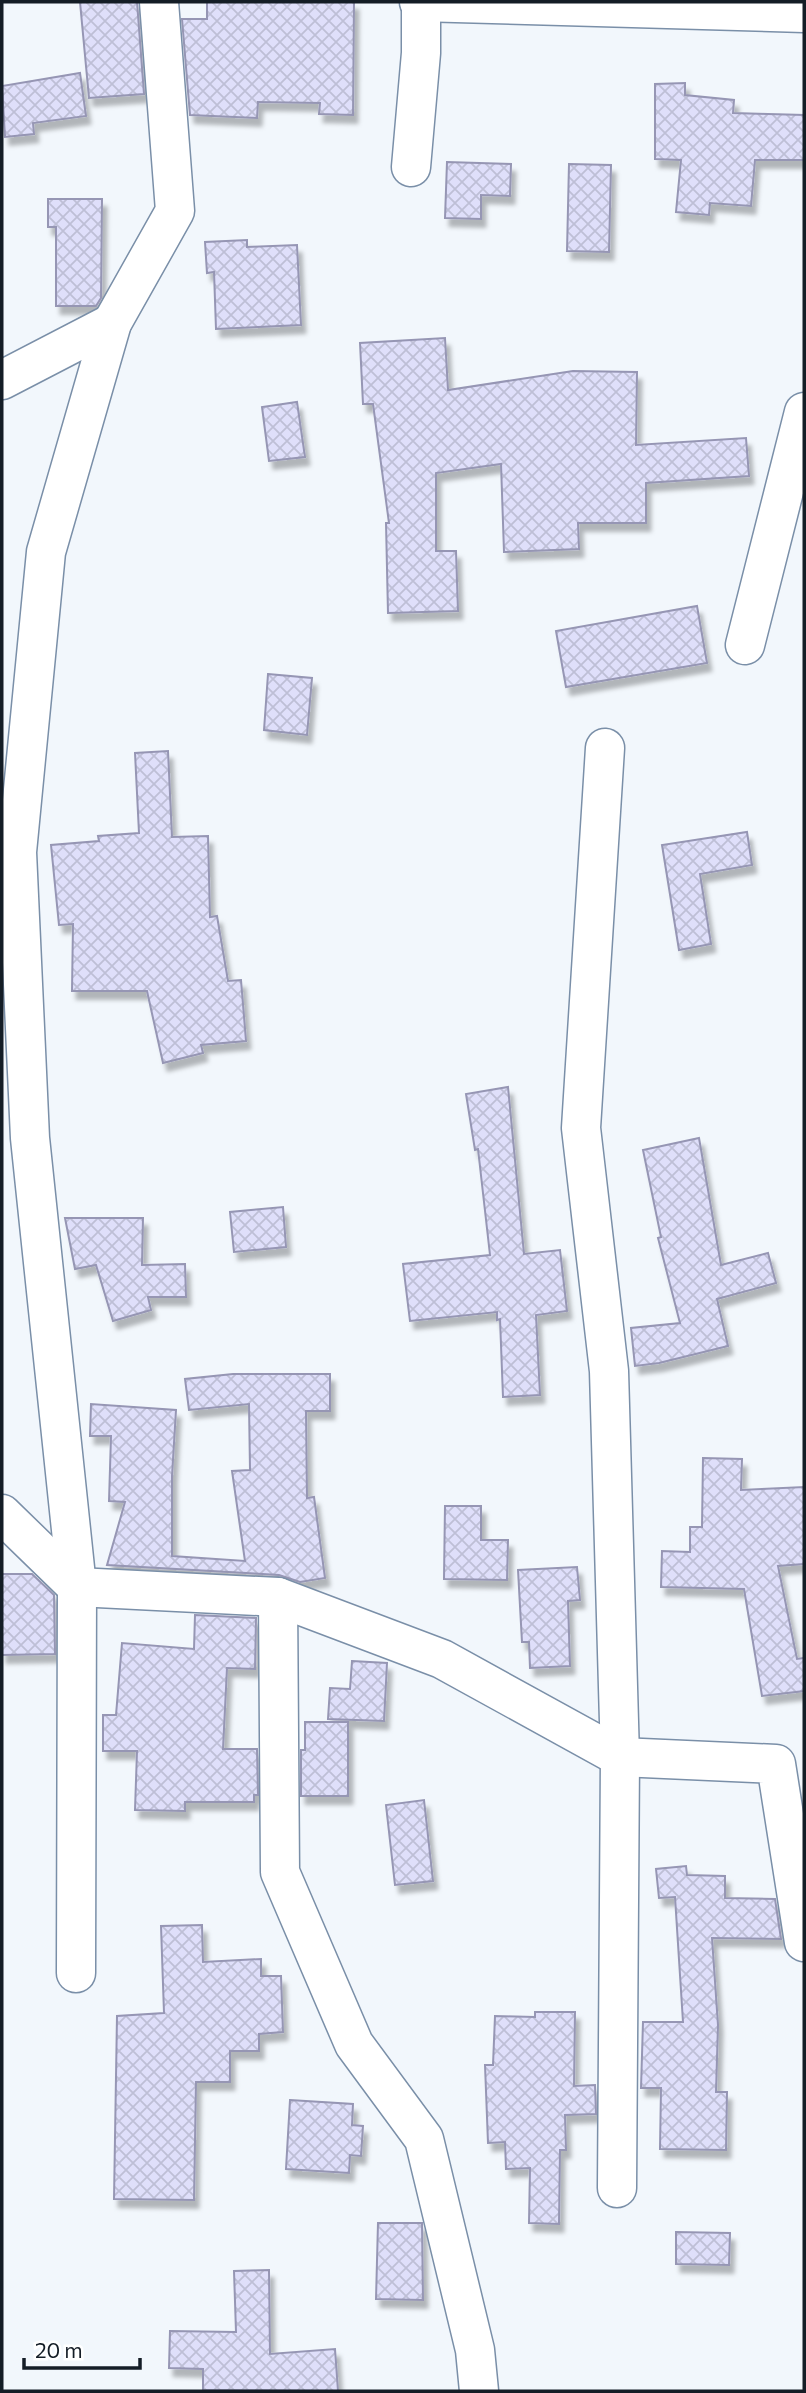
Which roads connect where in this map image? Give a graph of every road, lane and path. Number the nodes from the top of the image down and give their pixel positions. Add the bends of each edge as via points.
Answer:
1 (159, 2) edge
2 (420, 3) edge
3 (804, 13) edge
4 (411, 167) dead end
5 (112, 323) junction
6 (2, 380) edge
7 (804, 412) edge
8 (745, 645) dead end
9 (605, 748) dead end
10 (2, 1514) edge
11 (77, 1587) junction
12 (278, 1597) junction
13 (620, 1757) junction
14 (790, 1763) edge
15 (804, 1942) edge
16 (76, 1973) dead end
17 (617, 2188) dead end
18 (479, 2391) edge

1 - 5 street via 175,211
2 - 3 street
2 - 4 street via 421,53
5 - 6 street
5 - 11 street via 46,552 17,852 30,1138
7 - 8 street
9 - 13 street via 581,1128 609,1371
10 - 11 street
11 - 12 street
11 - 16 street
12 - 13 street via 442,1659
12 - 18 street via 279,1872 354,2044 424,2139 475,2350
13 - 14 street
13 - 17 street
14 - 15 street

